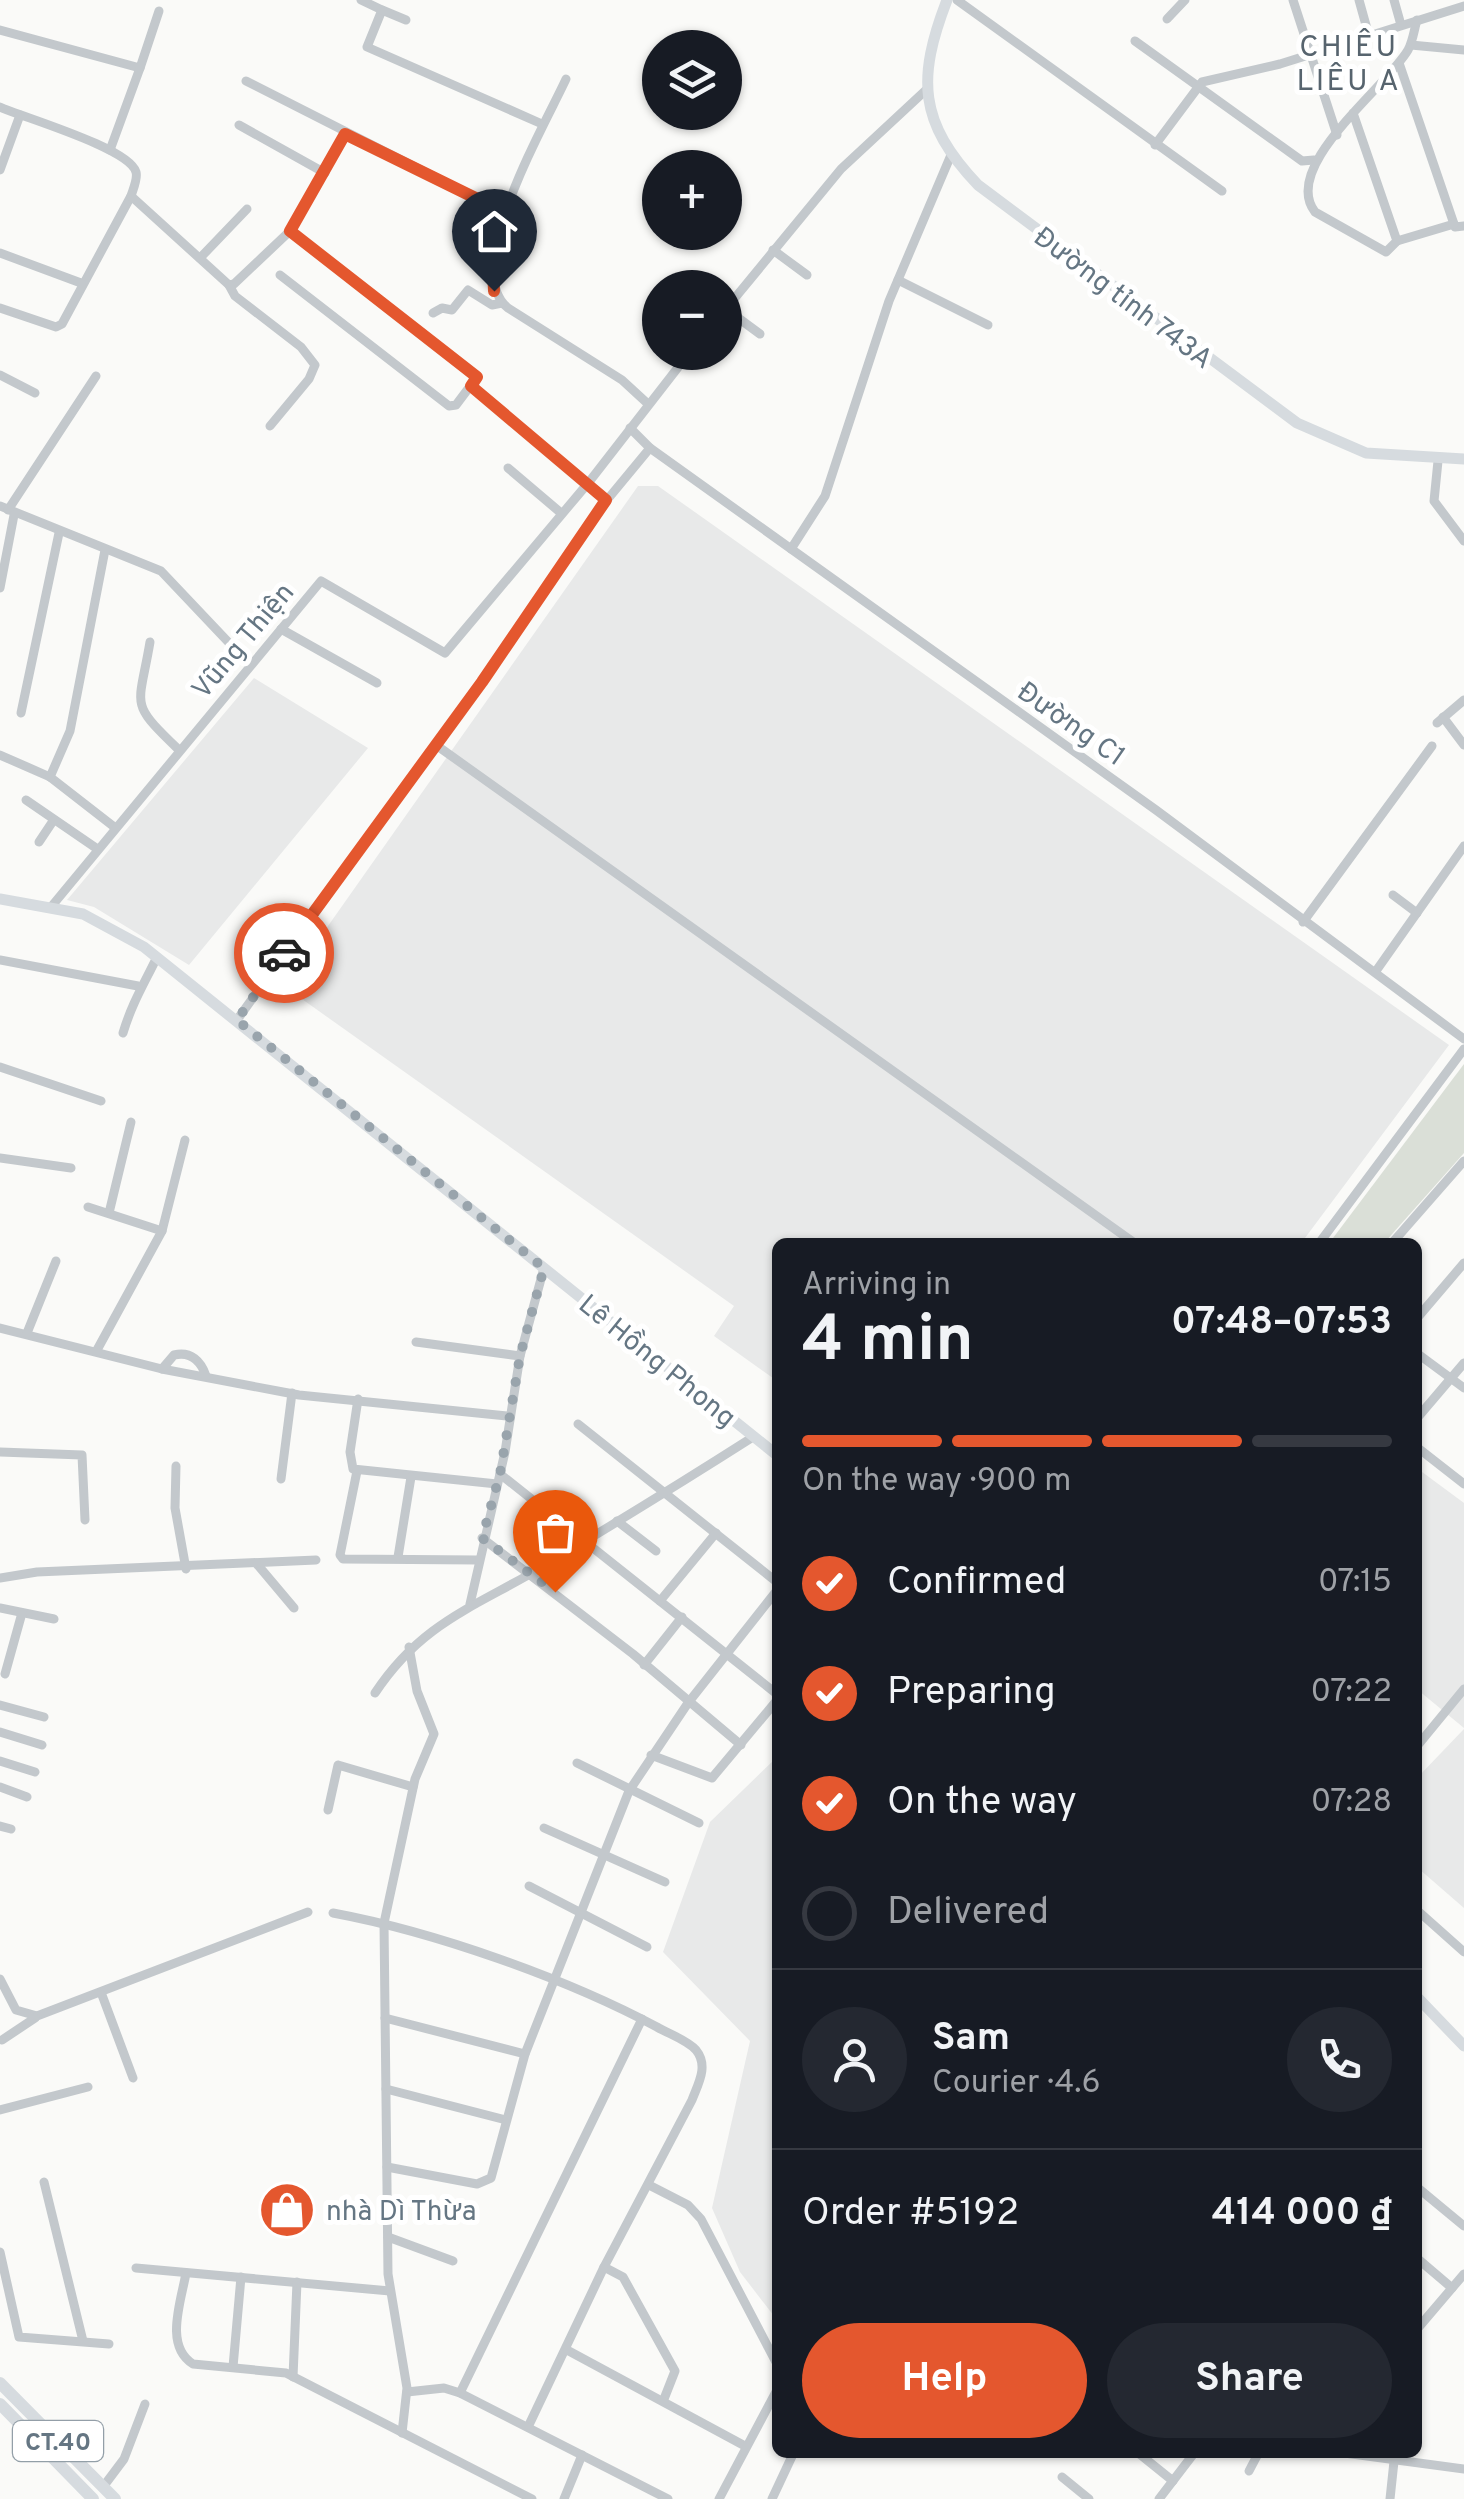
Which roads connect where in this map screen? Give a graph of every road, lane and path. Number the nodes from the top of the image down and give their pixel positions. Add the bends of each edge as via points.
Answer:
1 (362, 0) edge
2 (947, 0) edge
3 (956, 0) edge
4 (1185, 0) edge
5 (1293, 0) edge
6 (1359, 0) edge
7 (1394, 0) edge
8 (1464, 6) edge
9 (382, 10) junction
10 (159, 11) dead end
11 (406, 20) dead end
12 (1167, 20) dead end
13 (1417, 20) junction
14 (1401, 26) junction
15 (0, 30) edge
16 (1369, 36) junction
17 (1135, 41) dead end
18 (1410, 44) junction
19 (1464, 50) edge
20 (1310, 54) junction
21 (1399, 63) junction
22 (140, 68) junction
23 (566, 78) dead end
24 (246, 81) dead end
25 (1198, 87) junction
26 (926, 90) junction
27 (0, 107) edge
28 (1354, 114) junction
29 (20, 115) junction
30 (542, 124) junction
31 (239, 125) dead end
32 (345, 134) junction
33 (1337, 134) junction
34 (1155, 145) junction
35 (110, 150) junction
36 (951, 155) junction
37 (1314, 160) junction
38 (0, 170) edge
39 (325, 174) junction
40 (1222, 191) dead end
41 (131, 196) junction
42 (247, 209) dead end
43 (506, 213) junction
44 (1459, 225) edge
45 (290, 231) junction
46 (1398, 242) junction
47 (773, 250) junction
48 (0, 253) edge
49 (200, 258) junction
50 (280, 275) dead end
51 (808, 275) dead end
52 (898, 280) junction
53 (81, 282) junction
54 (230, 285) junction
55 (742, 289) edge
56 (502, 303) junction
57 (0, 308) edge
58 (433, 313) dead end
59 (742, 322) edge
60 (988, 325) dead end
61 (760, 334) dead end
62 (675, 370) edge
63 (0, 375) edge
64 (96, 376) dead end
65 (471, 386) junction
66 (35, 394) dead end
67 (647, 404) junction
68 (270, 426) dead end
69 (630, 428) junction
70 (650, 448) junction
71 (1464, 460) edge
72 (1438, 461) junction
73 (508, 468) dead end
74 (589, 482) junction
75 (606, 500) junction
76 (7, 511) edge
77 (561, 513) junction
78 (59, 534) junction
79 (1464, 541) edge
80 (106, 550) junction
81 (791, 550) junction
82 (0, 588) edge
83 (281, 629) junction
84 (150, 642) dead end
85 (250, 665) junction
86 (377, 683) dead end
87 (1464, 700) edge
88 (21, 713) dead end
89 (436, 745) junction
90 (1464, 745) edge
91 (1432, 746) dead end
92 (178, 749) junction
93 (0, 755) edge
94 (50, 776) junction
95 (26, 800) dead end
96 (54, 821) junction
97 (114, 826) junction
98 (39, 842) dead end
99 (1464, 846) edge
100 (96, 848) junction
101 (1393, 895) dead end
102 (0, 899) edge
103 (51, 906) junction
104 (1417, 913) junction
105 (1302, 922) junction
106 (157, 957) junction
107 (0, 960) edge
108 (1376, 972) junction
109 (138, 986) junction
110 (237, 1020) junction
111 (123, 1033) dead end
112 (1464, 1039) edge
113 (1464, 1049) edge
114 (0, 1067) edge
115 (101, 1100) dead end
116 (131, 1122) dead end
117 (185, 1140) dead end
118 (0, 1158) edge
119 (1464, 1161) edge
120 (71, 1168) dead end
121 (88, 1207) dead end
122 (109, 1212) junction
123 (162, 1231) junction
124 (1127, 1238) edge
125 (1323, 1238) edge
126 (1397, 1238) edge
127 (56, 1261) dead end
128 (1464, 1263) edge
129 (544, 1268) junction
130 (1422, 1312) edge
131 (0, 1328) edge
132 (27, 1332) junction
133 (416, 1342) dead end
134 (97, 1350) junction
135 (520, 1356) junction
136 (1422, 1357) edge
137 (1464, 1362) edge
138 (162, 1368) junction
139 (206, 1376) junction
140 (1452, 1379) junction
141 (1464, 1388) edge
142 (292, 1393) junction
143 (358, 1399) junction
144 (1422, 1413) edge
145 (507, 1416) junction
146 (578, 1424) dead end
147 (753, 1436) junction
148 (772, 1451) edge
149 (1422, 1451) edge
150 (0, 1452) edge
151 (176, 1466) dead end
152 (357, 1471) junction
153 (412, 1477) junction
154 (281, 1479) dead end
155 (499, 1479) junction
156 (1464, 1484) edge
157 (665, 1492) junction
158 (85, 1520) dead end
159 (617, 1521) junction
160 (716, 1534) junction
161 (482, 1538) junction
162 (584, 1542) junction
163 (656, 1552) dead end
164 (398, 1557) junction
165 (316, 1560) dead end
166 (478, 1560) junction
167 (256, 1562) junction
168 (186, 1569) junction
169 (532, 1573) junction
170 (0, 1578) edge
171 (772, 1581) edge
172 (772, 1594) edge
173 (660, 1601) junction
174 (470, 1604) junction
175 (0, 1608) edge
176 (294, 1608) dead end
177 (22, 1613) junction
178 (682, 1617) junction
179 (54, 1619) dead end
180 (409, 1647) junction
181 (728, 1652) junction
182 (644, 1665) junction
183 (5, 1674) dead end
184 (1464, 1689) edge
185 (772, 1692) edge
186 (375, 1693) dead end
187 (688, 1703) junction
188 (0, 1705) edge
189 (772, 1705) edge
190 (44, 1717) dead end
191 (0, 1732) edge
192 (1422, 1740) edge
193 (42, 1745) dead end
194 (740, 1745) junction
195 (651, 1755) junction
196 (0, 1761) edge
197 (577, 1763) dead end
198 (35, 1772) dead end
199 (0, 1787) edge
200 (412, 1787) junction
201 (629, 1791) junction
202 (26, 1796) dead end
203 (328, 1810) dead end
204 (699, 1824) dead end
205 (544, 1828) dead end
206 (604, 1856) junction
207 (665, 1882) dead end
208 (530, 1886) dead end
209 (579, 1909) junction
210 (308, 1912) dead end
211 (333, 1913) dead end
212 (1422, 1915) edge
213 (384, 1923) junction
214 (647, 1947) dead end
215 (1464, 1952) edge
216 (0, 1979) edge
217 (554, 1981) junction
218 (102, 1995) junction
219 (1422, 2002) edge
220 (37, 2016) junction
221 (385, 2018) junction
222 (642, 2019) junction
223 (2, 2040) edge
224 (1464, 2046) edge
225 (525, 2054) junction
226 (132, 2078) dead end
227 (88, 2087) dead end
228 (386, 2089) junction
229 (0, 2110) edge
230 (506, 2120) junction
231 (387, 2168) junction
232 (44, 2182) dead end
233 (650, 2185) junction
234 (1422, 2191) edge
235 (1464, 2226) edge
236 (388, 2237) junction
237 (0, 2252) edge
238 (454, 2261) dead end
239 (1422, 2263) edge
240 (604, 2267) junction
241 (136, 2268) dead end
242 (186, 2273) junction
243 (1464, 2274) edge
244 (240, 2277) junction
245 (297, 2282) junction
246 (1452, 2288) junction
247 (390, 2291) junction
248 (1422, 2323) edge
249 (83, 2341) junction
250 (109, 2344) dead end
251 (566, 2350) junction
252 (772, 2354) edge
253 (233, 2367) junction
254 (293, 2378) junction
255 (0, 2383) edge
256 (407, 2392) junction
257 (460, 2393) junction
258 (664, 2399) junction
259 (772, 2399) edge
260 (0, 2404) edge
261 (145, 2404) dead end
262 (766, 2410) junction
263 (772, 2414) edge
264 (528, 2427) junction
265 (402, 2433) junction
266 (745, 2446) junction
267 (582, 2455) junction
268 (791, 2458) edge
269 (1145, 2458) edge
270 (1190, 2458) edge
271 (1257, 2458) edge
272 (1394, 2458) edge
273 (1405, 2458) edge
274 (1464, 2469) edge
275 (1249, 2471) dead end
276 (1062, 2477) dead end
277 (1173, 2480) junction
278 (103, 2487) junction
279 (648, 2488) junction
280 (92, 2499) edge
281 (115, 2499) edge
282 (532, 2499) edge
283 (564, 2499) edge
284 (642, 2499) edge
285 (668, 2499) edge
286 (719, 2499) edge
287 (772, 2499) edge
288 (1089, 2499) edge
289 (1158, 2499) edge
290 (1390, 2499) edge

1 - 9 street
2 - 26 main road, Đường tỉnh 743A via 930,44
3 - 34 street
4 - 12 street
5 - 20 street
6 - 16 street
7 - 14 street
8 - 13 street
9 - 11 street
9 - 30 street via 367,46
10 - 22 street
13 - 14 street
13 - 18 street
14 - 16 street
15 - 22 street
16 - 20 street
17 - 25 street
18 - 19 street
18 - 21 street
20 - 25 street
20 - 33 street
21 - 28 street
21 - 44 street
22 - 35 street
23 - 30 street
24 - 32 street
25 - 34 street
25 - 37 street via 1302,161
26 - 36 main road, Đường tỉnh 743A
26 - 47 street via 840,169
27 - 29 street
28 - 33 street
28 - 46 street
29 - 35 street
29 - 38 street
30 - 43 street
31 - 39 street
32 - 39 street
32 - 43 street
33 - 37 street
34 - 40 street
35 - 41 street via 136,173
36 - 52 street
36 - 72 main road, Đường tỉnh 743A via 997,202 1266,404 1342,446
37 - 46 street via 1308,200 1315,212 1380,251
39 - 45 street
41 - 49 street
41 - 53 street
42 - 49 street
43 - 56 street via 493,270
44 - 46 street
45 - 54 street
45 - 65 street via 477,377
47 - 51 street
47 - 55 street
48 - 53 street
49 - 54 street
50 - 65 street via 448,406
52 - 60 street
52 - 81 street via 825,496
53 - 57 street via 59,326
54 - 68 street via 314,364
56 - 58 street via 492,305 468,290 452,310
56 - 67 street via 622,380
59 - 61 street
62 - 67 street, Vũng Thiện
63 - 66 street
64 - 76 street
65 - 74 street
67 - 69 street, Vũng Thiện
69 - 70 street, Đường C1
69 - 74 street, Vũng Thiện
70 - 75 street
70 - 81 street, Đường C1
71 - 72 main road, Đường tỉnh 743A
72 - 79 street via 1434,500
73 - 77 street
74 - 75 street
74 - 77 street, Vũng Thiện
75 - 89 street
76 - 78 street
76 - 82 street
77 - 83 street, Vũng Thiện via 445,652 324,580
78 - 80 street
78 - 88 street
80 - 85 street via 161,571
80 - 94 street via 70,731
81 - 105 street, Đường C1
83 - 85 street, Vũng Thiện
83 - 86 street
84 - 92 street via 140,710
85 - 92 street, Vũng Thiện
87 - 90 street via 1440,720
89 - 110 street
89 - 124 street
91 - 105 street
92 - 97 street, Vũng Thiện
93 - 94 street
94 - 97 street
95 - 96 street
96 - 98 street
96 - 100 street
97 - 100 street, Vũng Thiện
99 - 104 street
100 - 103 street, Vũng Thiện
101 - 104 street
102 - 103 main road, Lê Hồng Phong
103 - 106 main road, Lê Hồng Phong via 105,922
104 - 108 street
105 - 108 street, Đường C1
106 - 109 street
106 - 110 main road, Lê Hồng Phong
107 - 109 street
108 - 112 street, Đường C1
109 - 111 street
110 - 129 main road, Lê Hồng Phong
113 - 125 street
114 - 115 street
116 - 122 street
117 - 123 street
118 - 120 street
119 - 126 street
121 - 122 street
122 - 123 street
123 - 134 street
127 - 132 street
128 - 130 street
129 - 135 street
129 - 147 main road, Lê Hồng Phong
131 - 132 street
132 - 134 street
133 - 135 street
134 - 138 street
135 - 145 street
136 - 140 street
137 - 140 street
138 - 139 street
138 - 139 street via 182,1353 198,1360
139 - 142 street
140 - 141 street
140 - 144 street
142 - 143 street
142 - 154 street
143 - 145 street
143 - 152 street via 350,1458
145 - 155 street
146 - 157 street
147 - 148 main road, Lê Hồng Phong
147 - 157 street
149 - 156 street
150 - 158 street via 82,1454
151 - 168 street
152 - 153 street
152 - 164 street via 340,1555
153 - 155 street
153 - 164 street
155 - 161 street
155 - 162 street
157 - 159 street
157 - 160 street
159 - 162 street
159 - 163 street
160 - 171 street
160 - 173 street
161 - 166 street
161 - 169 street
162 - 169 street
162 - 173 street
164 - 166 street
165 - 167 street
166 - 174 street
167 - 168 street
167 - 176 street
168 - 170 street
169 - 174 street
169 - 182 street
172 - 181 street
173 - 178 street
174 - 180 street
175 - 177 street
177 - 179 street
177 - 183 street
178 - 181 street
178 - 182 street
180 - 186 street
180 - 200 street via 434,1734
181 - 185 street
181 - 187 street
182 - 187 street
184 - 192 street
187 - 194 street
187 - 195 street
188 - 190 street
189 - 194 street
191 - 193 street
194 - 195 street via 708,1779
195 - 201 street
196 - 198 street
197 - 201 street
199 - 202 street
200 - 203 street via 338,1765
200 - 213 street
201 - 204 street
201 - 206 street
205 - 206 street
206 - 207 street
206 - 209 street
208 - 209 street
209 - 214 street
209 - 217 street
210 - 218 street
211 - 213 street
212 - 215 street
213 - 217 street
213 - 221 street
216 - 220 street via 16,2010
217 - 222 street
217 - 225 street
218 - 220 street
218 - 226 street
219 - 224 main road
220 - 223 street
221 - 225 street
221 - 228 street
222 - 233 street via 694,2048 703,2072
222 - 257 street
225 - 230 street
227 - 229 street
228 - 230 street
228 - 231 street
230 - 231 street via 485,2184
231 - 236 street
232 - 249 street
233 - 240 street
233 - 252 street via 702,2219
234 - 235 street
236 - 238 street
236 - 247 street
237 - 249 street via 19,2337
239 - 246 street
240 - 251 street
240 - 258 street via 623,2277 675,2371
241 - 242 street
242 - 244 street
242 - 253 street via 180,2356 193,2364
243 - 246 street
244 - 245 street
244 - 253 street
245 - 247 street
245 - 254 street
246 - 248 street
247 - 256 street
249 - 250 street
251 - 258 street
251 - 264 street
253 - 254 street
254 - 265 street
255 - 278 main road, CT.40
256 - 257 street
256 - 265 street
257 - 264 street
258 - 266 street
259 - 262 street
260 - 280 main road, CT.40
261 - 278 street via 124,2458
262 - 263 street
262 - 266 street
264 - 267 street
265 - 282 street
266 - 286 street
267 - 279 street
267 - 283 street
268 - 287 street
269 - 277 street
270 - 277 street
271 - 275 street
272 - 290 street
273 - 274 street
276 - 288 street
277 - 289 street
278 - 281 main road, CT.40
279 - 284 street
279 - 285 street

